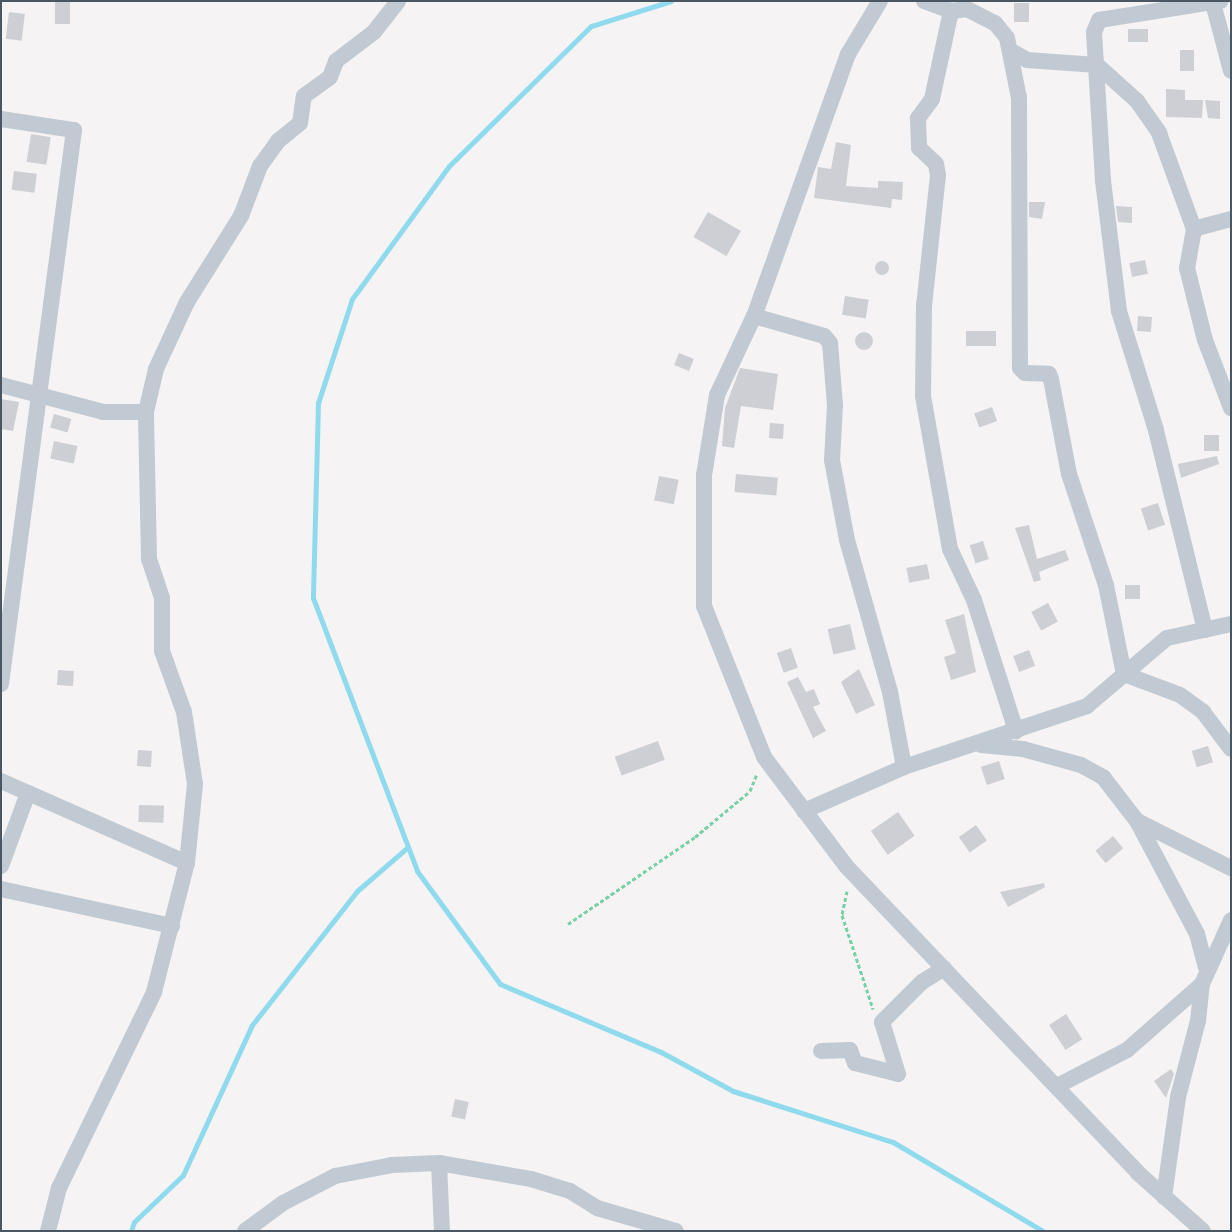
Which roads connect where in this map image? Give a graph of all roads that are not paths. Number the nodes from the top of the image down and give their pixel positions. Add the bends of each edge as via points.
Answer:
1 (398, 1) edge
2 (880, 1) edge
3 (924, 1) edge
4 (1217, 2) edge
5 (951, 11) junction
6 (1011, 51) junction
7 (1097, 65) junction
8 (1231, 70) edge
9 (1, 119) edge
10 (1231, 219) edge
11 (1194, 229) junction
12 (754, 316) junction
13 (1, 385) edge
14 (36, 393) junction
15 (1231, 408) edge
16 (146, 412) junction
17 (1231, 624) edge
18 (1205, 630) junction
19 (1124, 674) junction
20 (1, 684) edge
21 (1016, 731) junction
22 (975, 744) junction
23 (1231, 749) edge
24 (904, 767) junction
25 (1, 781) edge
26 (28, 793) junction
27 (804, 811) junction
28 (1137, 821) junction
29 (187, 863) junction
30 (1, 866) edge
31 (1231, 868) edge
32 (1, 889) edge
33 (1231, 920) edge
34 (172, 926) junction
35 (1206, 967) junction
36 (944, 968) junction
37 (1202, 984) junction
38 (821, 1051) dead end
39 (1057, 1086) junction
40 (439, 1162) junction
41 (1164, 1197) junction
42 (48, 1231) edge
43 (245, 1231) edge
44 (442, 1231) edge
45 (676, 1231) edge
46 (1203, 1231) edge

1 - 16 street via 374,32 336,61 330,77 304,96 300,123 260,166 241,216 170,335
2 - 12 street via 848,54
3 - 5 street
4 - 7 street via 1099,20 1094,32
4 - 8 street
5 - 6 street via 967,9 996,23
5 - 21 street via 932,98 918,118 919,148 936,164 938,175 924,305 923,396 950,549 974,600
6 - 7 street via 1027,60
6 - 19 street via 1019,98 1020,368 1021,372 1048,374 1051,378 1069,474 1106,585
7 - 11 street via 1148,114 1177,174
7 - 18 street via 1103,180 1119,312 1156,430
9 - 14 street via 74,130
10 - 11 street
11 - 15 street via 1187,268 1205,340
12 - 24 street via 824,336 830,343 835,404 832,460 847,540 890,692
12 - 27 street via 722,381 711,423 704,475 704,606 764,757
13 - 14 street
14 - 16 street via 103,412
14 - 20 street
16 - 29 street via 149,559 162,598 162,651 184,712 195,784
17 - 18 street
18 - 19 street via 1167,638
19 - 21 street via 1087,706
19 - 23 street via 1180,695 1203,712
21 - 22 street
22 - 24 street
22 - 28 street via 1023,748 1094,771
24 - 27 street
25 - 26 street
26 - 29 street
26 - 30 street
27 - 36 street via 851,871
28 - 31 street
28 - 35 street via 1197,934
29 - 34 street
32 - 34 street
33 - 35 street
34 - 42 street via 142,1022 59,1188
35 - 37 street
36 - 38 street via 922,982 882,1022 898,1074 855,1063 850,1050
36 - 39 street
37 - 39 street via 1127,1050
37 - 41 street via 1198,1021 1178,1098
39 - 41 street
40 - 43 street via 392,1165 335,1176 283,1203
40 - 44 street
40 - 45 street via 531,1179 570,1191 597,1208
41 - 46 street

